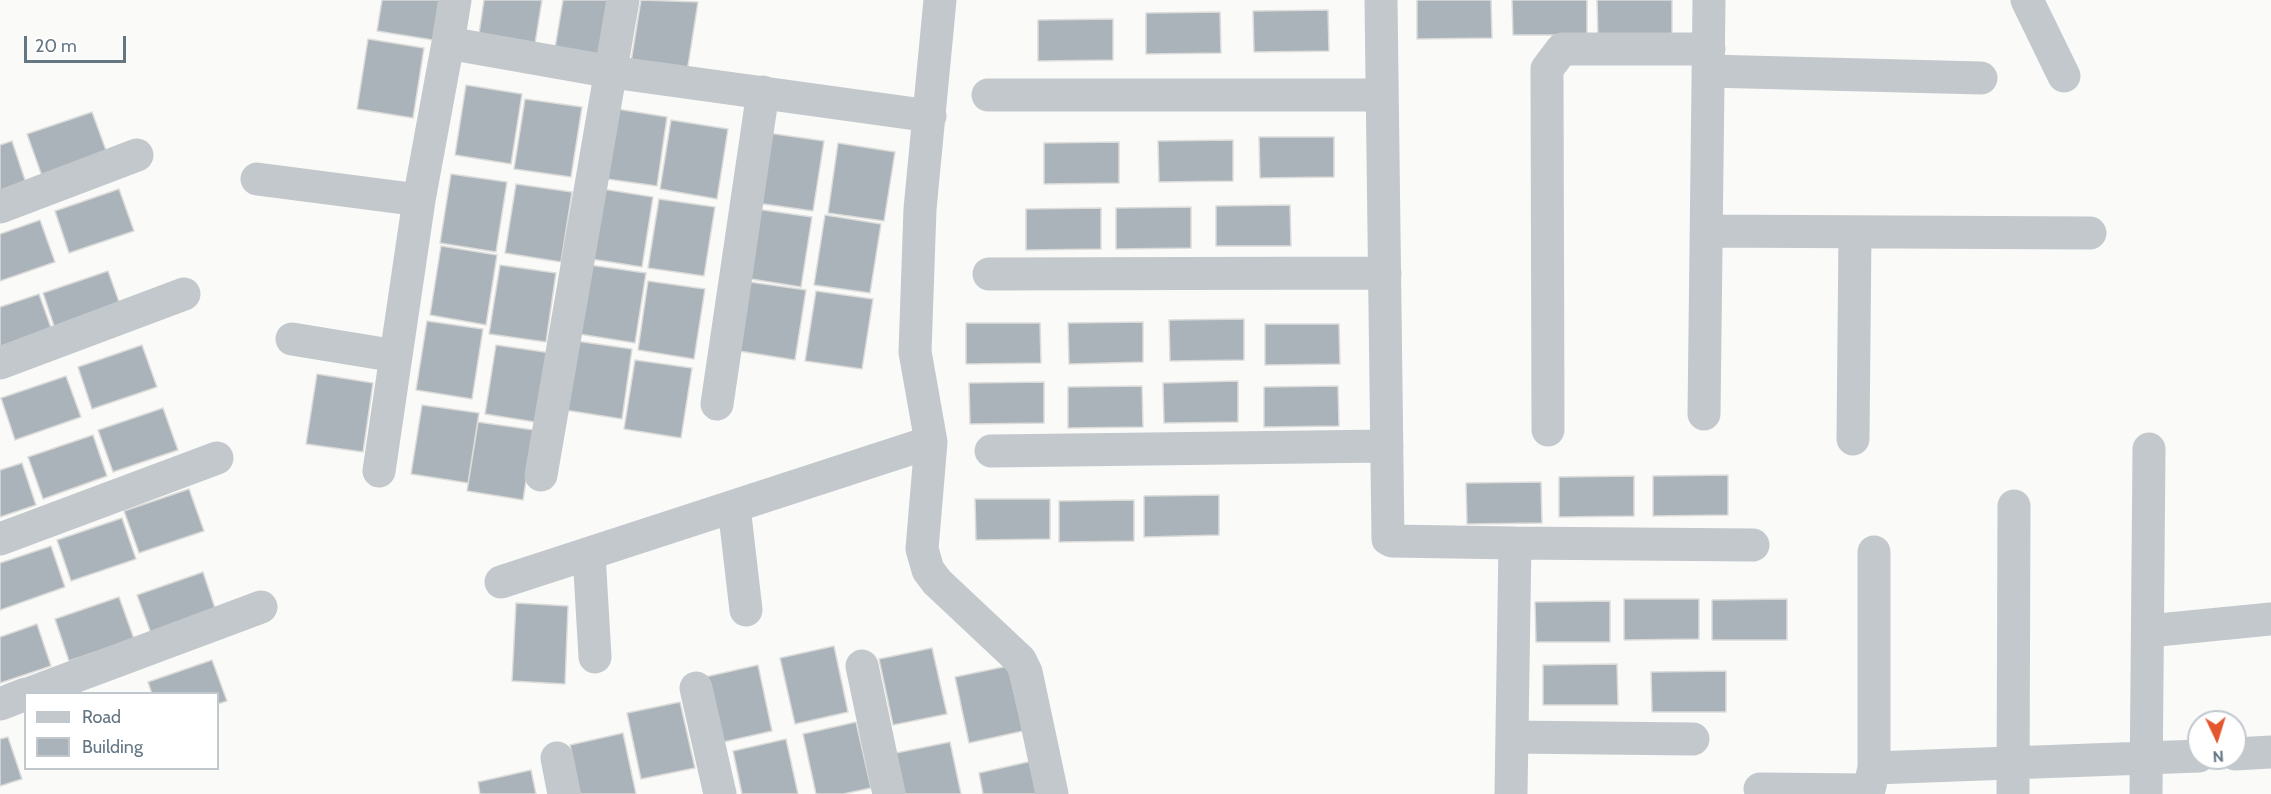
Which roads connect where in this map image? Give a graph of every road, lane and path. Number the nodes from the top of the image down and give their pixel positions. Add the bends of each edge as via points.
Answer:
1 (455, 0) edge
2 (623, 0) edge
3 (940, 0) edge
4 (1381, 0) edge
5 (1709, 0) edge
6 (2027, 0) edge
7 (448, 44) junction
8 (1708, 60) junction
9 (612, 72) junction
10 (2064, 76) dead end
11 (1982, 78) dead end
12 (764, 92) junction
13 (988, 95) dead end
14 (1382, 95) junction
15 (930, 116) junction
16 (137, 155) dead end
17 (257, 179) dead end
18 (419, 200) junction
19 (0, 207) edge
20 (1707, 231) junction
21 (1855, 232) junction
22 (2090, 233) dead end
23 (1385, 273) junction
24 (989, 274) dead end
25 (184, 294) dead end
26 (292, 339) dead end
27 (396, 356) junction
28 (0, 363) edge
29 (717, 404) dead end
30 (1704, 414) dead end
31 (1548, 430) dead end
32 (1853, 439) dead end
33 (931, 442) junction
34 (1388, 446) junction
35 (2149, 449) dead end
36 (992, 451) dead end
37 (217, 458) dead end
38 (380, 471) dead end
39 (541, 475) dead end
40 (734, 507) junction
41 (2014, 507) dead end
42 (0, 539) edge
43 (1515, 543) junction
44 (1753, 545) dead end
45 (1874, 552) dead end
46 (589, 554) junction
47 (501, 582) dead end
48 (261, 607) dead end
49 (746, 610) dead end
50 (2271, 619) edge
51 (2148, 631) junction
52 (595, 657) dead end
53 (862, 666) dead end
54 (696, 688) dead end
55 (32, 692) edge
56 (24, 695) edge
57 (0, 704) edge
58 (1512, 737) junction
59 (1692, 739) dead end
60 (2271, 752) edge
61 (2247, 753) edge
62 (2187, 757) edge
63 (557, 758) dead end
64 (2146, 759) junction
65 (2013, 779) edge
66 (1870, 784) edge
67 (1760, 789) dead end
68 (564, 794) edge
69 (720, 794) edge
70 (889, 794) edge
71 (1052, 794) edge
72 (1511, 794) edge
73 (2146, 794) edge

1 - 7 street
2 - 9 street
3 - 15 street
4 - 14 street
5 - 8 street
6 - 10 street
7 - 9 street
7 - 18 street
8 - 11 street
8 - 20 street
8 - 31 street via 1562,49 1547,69
9 - 12 street
9 - 39 street
12 - 15 street
12 - 29 street
13 - 14 street
14 - 23 street
15 - 33 street via 920,209 915,352
16 - 19 street
17 - 18 street
18 - 27 street
20 - 21 street
20 - 30 street
21 - 22 street
21 - 32 street
23 - 24 street
23 - 34 street
25 - 28 street
26 - 27 street
27 - 38 street
33 - 40 street
33 - 71 street via 922,549 928,570 1020,660 1026,672
34 - 36 street
34 - 43 street via 1388,539
35 - 51 street
37 - 42 street
40 - 46 street
40 - 49 street
41 - 65 street
43 - 44 street
43 - 58 street
45 - 66 street
46 - 47 street
46 - 52 street
48 - 55 street
50 - 51 street
51 - 64 street
53 - 70 street
54 - 69 street
56 - 57 street
58 - 59 street
58 - 72 street
60 - 61 street
62 - 64 street
63 - 68 street
64 - 65 street
64 - 73 street
65 - 66 street
66 - 67 street

